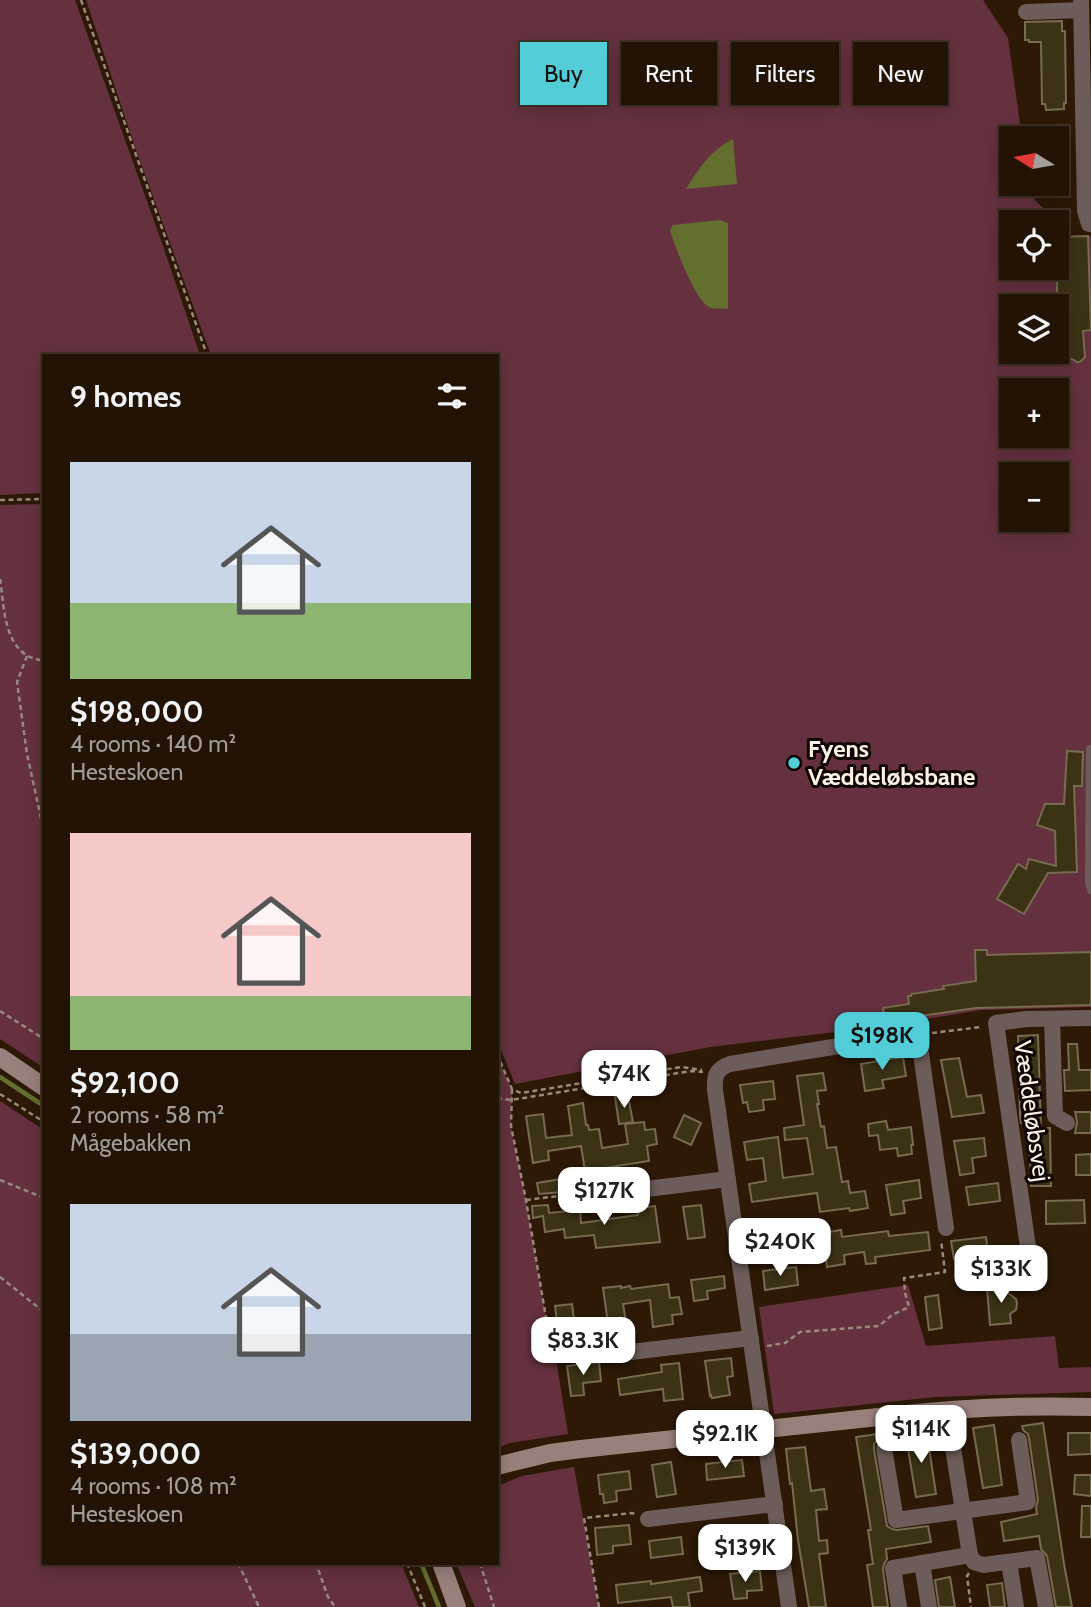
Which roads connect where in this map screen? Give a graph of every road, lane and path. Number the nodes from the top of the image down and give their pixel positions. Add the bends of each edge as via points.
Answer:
1 (81, 0) edge
2 (1081, 5) edge
3 (1026, 12) dead end
4 (1091, 225) edge
5 (207, 354) edge
6 (42, 499) edge
7 (0, 500) edge
8 (0, 579) edge
9 (27, 656) junction
10 (42, 661) edge
11 (1090, 749) edge
12 (42, 823) edge
13 (1091, 890) edge
14 (0, 1011) edge
15 (1091, 1018) edge
16 (1052, 1019) junction
17 (996, 1023) junction
18 (918, 1032) junction
19 (42, 1038) edge
20 (0, 1057) edge
21 (499, 1059) edge
22 (716, 1072) junction
23 (42, 1086) edge
24 (512, 1090) junction
25 (0, 1094) edge
26 (499, 1098) edge
27 (511, 1100) junction
28 (42, 1121) edge
29 (1067, 1123) dead end
30 (728, 1179) junction
31 (0, 1180) edge
32 (589, 1196) joint
33 (42, 1197) edge
34 (526, 1200) junction
35 (946, 1228) joint
36 (1030, 1261) dead end
37 (0, 1277) edge
38 (42, 1310) edge
39 (751, 1343) junction
40 (613, 1354) joint
41 (1091, 1405) edge
42 (947, 1410) junction
43 (764, 1429) junction
44 (1019, 1440) dead end
45 (884, 1448) dead end
46 (499, 1466) edge
47 (775, 1504) junction
48 (963, 1511) junction
49 (648, 1520) joint
50 (972, 1559) junction
51 (1009, 1562) junction
52 (922, 1563) junction
53 (239, 1565) edge
54 (316, 1565) edge
55 (408, 1565) edge
56 (442, 1565) edge
57 (481, 1565) edge
58 (260, 1607) edge
59 (335, 1607) edge
60 (425, 1607) edge
61 (457, 1607) edge
62 (494, 1607) edge
63 (599, 1607) edge
64 (789, 1607) edge
65 (899, 1607) edge
66 (929, 1607) edge
67 (971, 1607) edge
68 (1016, 1607) edge
69 (1046, 1607) edge

1 - 5 path
2 - 3 street
2 - 4 street via 1085,211
6 - 7 path
8 - 9 path via 8,631
9 - 10 path
9 - 12 path via 17,682
11 - 13 lane
14 - 19 path
15 - 16 street, Væddeløbsvej
16 - 17 street, Væddeløbsvej
16 - 29 street, Væddeløbsvej via 1055,1116
17 - 18 path
17 - 36 street, Væddeløbsvej
18 - 22 street via 730,1064
18 - 35 street
20 - 23 street
21 - 24 path
22 - 24 path via 681,1067 521,1093
22 - 27 path via 691,1071
22 - 30 street
24 - 27 path
25 - 28 path
26 - 27 path
27 - 34 path via 511,1126
30 - 32 street
30 - 39 street
31 - 33 path
32 - 34 path
34 - 40 path via 555,1352 606,1348
35 - 39 path via 941,1234 945,1272 904,1278 909,1307 879,1326 800,1332 785,1343
37 - 38 path
39 - 40 street
39 - 43 street
41 - 42 street
42 - 43 street
42 - 48 street
43 - 46 street via 550,1453
43 - 47 street
44 - 48 street via 1028,1502
45 - 48 street via 896,1520
47 - 49 street
47 - 64 street
48 - 50 street
49 - 63 path via 632,1513 584,1518
50 - 51 street via 983,1565
50 - 52 street
50 - 67 path via 967,1576
51 - 68 street
51 - 69 street via 1037,1558
52 - 65 street via 893,1568
52 - 66 street
53 - 58 path
54 - 59 path
55 - 60 path
56 - 61 street
57 - 62 path

